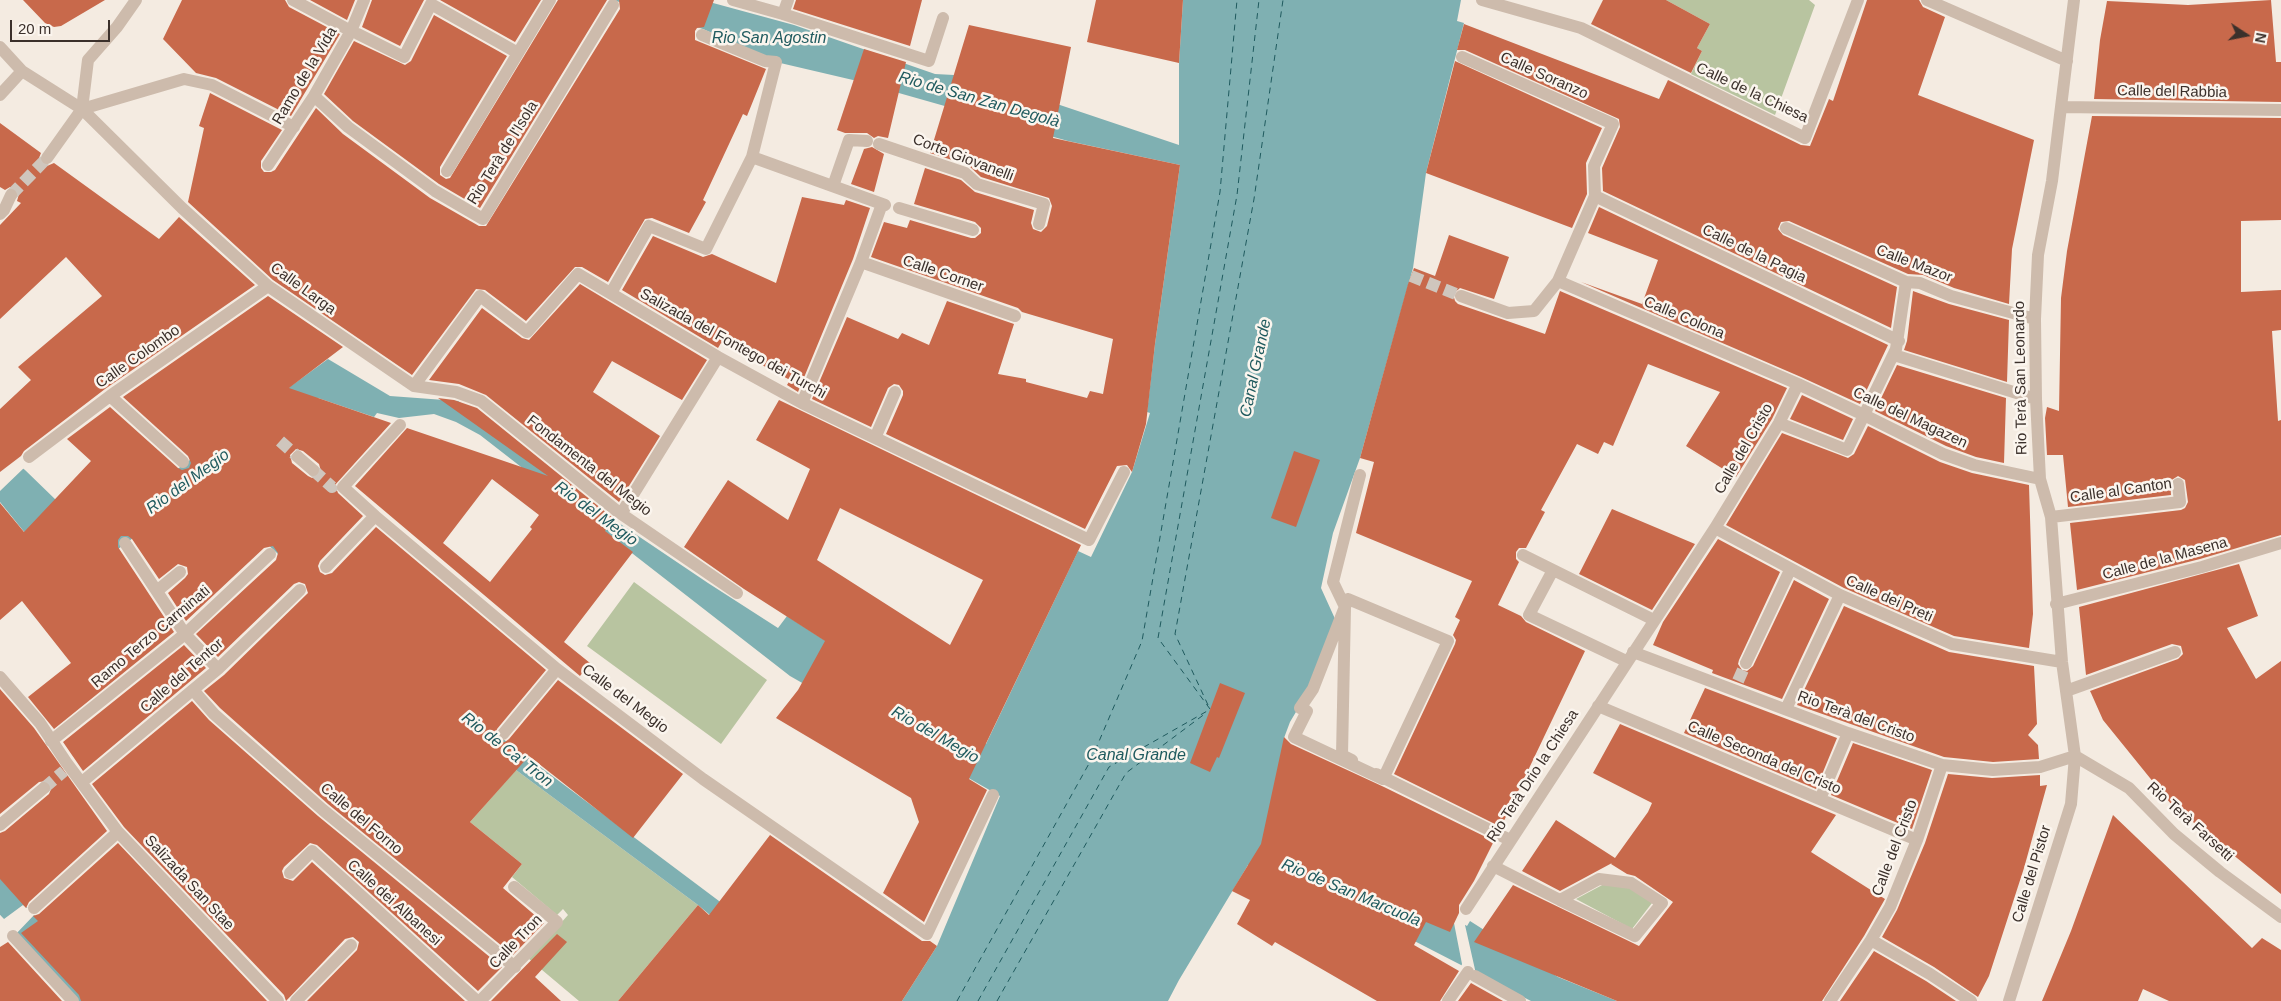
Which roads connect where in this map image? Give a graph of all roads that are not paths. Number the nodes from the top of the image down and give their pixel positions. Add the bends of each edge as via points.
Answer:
1 (136, 0) edge
2 (293, 0) edge
3 (364, 0) edge
4 (550, 0) edge
5 (733, 0) edge
6 (788, 0) edge
7 (1482, 0) edge
8 (1858, 0) edge
9 (1927, 0) edge
10 (2074, 0) edge
11 (612, 5) dead end
12 (783, 14) junction
13 (943, 18) dead end
14 (354, 33) junction
15 (702, 35) dead end
16 (0, 47) edge
17 (518, 53) junction
18 (1462, 57) dead end
19 (2067, 61) junction
20 (22, 71) junction
21 (0, 94) edge
22 (314, 96) junction
23 (2062, 107) junction
24 (82, 108) junction
25 (2281, 110) edge
26 (294, 127) junction
27 (752, 157) junction
28 (47, 158) tunnel mouth
29 (268, 165) dead end
30 (833, 186) junction
31 (435, 191) junction
32 (10, 195) tunnel mouth
33 (1594, 196) junction
34 (898, 208) dead end
35 (0, 214) edge
36 (1039, 224) dead end
37 (1786, 228) dead end
38 (973, 230) dead end
39 (861, 262) junction
40 (1558, 281) junction
41 (1906, 282) junction
42 (268, 286) junction
43 (611, 294) junction
44 (1461, 296) tunnel mouth
45 (1015, 316) dead end
46 (2035, 319) junction
47 (1899, 341) junction
48 (1894, 355) junction
49 (718, 358) junction
50 (1798, 384) junction
51 (414, 386) junction
52 (895, 392) dead end
53 (110, 396) junction
54 (2036, 399) junction
55 (802, 403) junction
56 (1864, 414) junction
57 (1779, 423) junction
58 (400, 425) dead end
59 (876, 438) junction
60 (29, 457) dead end
61 (298, 457) tunnel mouth
62 (183, 462) dead end
63 (313, 470) tunnel mouth
64 (1124, 472) dead end
65 (1360, 476) dead end
66 (2040, 479) junction
67 (2178, 484) dead end
68 (621, 514) junction
69 (375, 516) junction
70 (2051, 517) junction
71 (1716, 528) junction
72 (125, 543) dead end
73 (2281, 543) edge
74 (270, 554) dead end
75 (1523, 555) dead end
76 (326, 566) dead end
77 (1553, 570) junction
78 (1790, 570) junction
79 (180, 572) dead end
80 (158, 590) junction
81 (300, 590) dead end
82 (737, 593) dead end
83 (1840, 595) junction
84 (2056, 604) junction
85 (1344, 607) junction
86 (1654, 620) junction
87 (185, 634) junction
88 (2175, 652) dead end
89 (1630, 657) junction
90 (2062, 662) junction
91 (1746, 663) tunnel mouth
92 (218, 669) junction
93 (557, 669) junction
94 (0, 677) edge
95 (193, 690) junction
96 (2066, 691) junction
97 (1598, 706) junction
98 (1786, 709) junction
99 (1848, 732) junction
100 (1296, 733) junction
101 (503, 734) dead end
102 (51, 741) junction
103 (1342, 755) junction
104 (2075, 756) junction
105 (1942, 765) junction
106 (1384, 778) junction
107 (82, 782) junction
108 (44, 788) tunnel mouth
109 (993, 796) dead end
110 (1820, 799) junction
111 (0, 825) edge
112 (118, 832) junction
113 (1510, 840) junction
114 (1916, 840) junction
115 (1493, 866) junction
116 (290, 873) dead end
117 (514, 888) dead end
118 (1560, 900) junction
119 (34, 908) dead end
120 (1466, 909) dead end
121 (2281, 917) edge
122 (13, 936) dead end
123 (1871, 940) junction
124 (351, 946) dead end
125 (515, 967) junction
126 (74, 1001) edge
127 (278, 1001) edge
128 (296, 1001) edge
129 (479, 1001) edge
130 (1448, 1001) edge
131 (1520, 1001) edge
132 (1830, 1001) edge
133 (1971, 1001) edge
134 (2009, 1001) edge

1 - 24 street via 88,60
2 - 14 street
3 - 14 street, Ramo de la Vida
4 - 17 street
5 - 12 street
6 - 12 street
7 - 8 street, Calle de la Chiesa via 1581,28 1805,138
9 - 19 street
10 - 19 street, Rio Terà San Leonardo
11 - 31 street, Rio Terà de l'Isola via 483,219
12 - 13 street via 929,61
14 - 17 street via 404,57 431,4
14 - 22 street, Ramo de la Vida
15 - 27 street via 765,61 776,62
16 - 20 street, Calle Larga
17 - 31 street
18 - 33 street, Calle Soranzo via 1613,124 1594,166
19 - 23 street, Rio Terà San Leonardo
20 - 21 street
20 - 24 street, Calle Larga
22 - 26 street, Ramo de la Vida
22 - 31 street, Rio Terà de l'Isola via 348,127
23 - 25 street, Calle del Rabbia
23 - 46 street, Rio Terà San Leonardo via 2038,255
24 - 26 street via 184,79 212,85
24 - 28 street
24 - 42 street, Calle Larga via 182,208
26 - 29 street, Ramo de la Vida
27 - 30 street
27 - 43 street via 706,249 649,226
30 - 36 street, Corte Giovanelli via 849,140 873,143 965,173 977,184 1044,204
30 - 39 street via 883,204
32 - 35 street
33 - 40 street
33 - 47 street, Calle de la Pagia
34 - 38 street
37 - 41 street, Calle Mazor
39 - 45 street, Calle Corner
39 - 55 street
40 - 44 street via 1534,311 1508,313
40 - 50 street, Calle Colona
41 - 46 street, Calle Mazor
41 - 47 street
42 - 51 street, Calle Larga
42 - 53 street, Calle Colombo
43 - 49 street, Salizada del Fontego dei Turchi
43 - 51 street, Salizada del Fontego dei Turchi via 578,274 527,332 480,296
46 - 54 street, Rio Terà San Leonardo
47 - 48 street
48 - 54 street
48 - 56 street
49 - 55 street, Salizada del Fontego dei Turchi
49 - 68 street
50 - 56 street, Calle del Magazen
50 - 57 street, Calle del Cristo
51 - 68 street, Fondamenta del Megio via 456,392 481,401
52 - 59 street
53 - 60 street, Calle Colombo
53 - 62 street
54 - 66 street, Rio Terà San Leonardo
55 - 59 street, Salizada del Fontego dei Turchi
56 - 57 street via 1847,450
56 - 66 street, Calle del Magazen via 1943,454 1974,465
57 - 71 street, Calle del Cristo
58 - 69 street, Calle del Megio via 339,486
59 - 64 street, Salizada del Fontego dei Turchi via 1090,540
61 - 63 street
65 - 85 street via 1333,582
66 - 70 street, Rio Terà San Leonardo
67 - 70 street, Calle al Canton via 2180,502
68 - 82 street, Fondamenta del Megio
69 - 76 street
69 - 93 street, Calle del Megio
70 - 84 street, Rio Terà San Leonardo
71 - 78 street, Calle dei Preti
71 - 86 street, Calle del Cristo
72 - 80 street
73 - 84 street, Calle de la Masena
74 - 87 street, Ramo Terzo Carminati
75 - 77 street
77 - 86 street
77 - 89 street via 1529,614 1589,643
78 - 83 street, Calle dei Preti
78 - 91 street
79 - 80 street
80 - 87 street
81 - 92 street, Calle del Tentor
83 - 90 street, Calle dei Preti via 1952,644
83 - 98 street
84 - 90 street, Rio Terà San Leonardo
85 - 100 street via 1313,689 1300,708 1307,712
85 - 103 street
85 - 106 street via 1348,598 1448,641
86 - 89 street, Rio Terà Drio la Chiesa
87 - 92 street
87 - 102 street, Ramo Terzo Carminati
88 - 96 street
89 - 97 street, Rio Terà Drio la Chiesa
89 - 98 street, Rio Terà del Cristo via 1736,685
90 - 96 street, Rio Terà San Leonardo
92 - 95 street, Calle del Tentor
93 - 101 street
93 - 109 street, Calle del Megio via 703,779 926,934
94 - 102 street, Salizada San Stae via 40,723
95 - 107 street, Calle del Tentor
95 - 125 street, Calle del Forno via 214,714 324,810
96 - 104 street, Rio Terà San Leonardo
97 - 110 street, Calle Seconda del Cristo
97 - 113 street, Rio Terà Drio la Chiesa
98 - 99 street, Rio Terà del Cristo
99 - 105 street, Rio Terà del Cristo
99 - 110 street
100 - 103 street
100 - 106 street via 1294,737
102 - 107 street, Salizada San Stae via 66,768
103 - 106 street
104 - 105 street, Rio Terà del Cristo via 2040,767 1993,770
104 - 121 street, Rio Terà Farsetti via 2129,788 2174,834
104 - 134 street, Calle del Pistor via 2071,804
105 - 114 street, Calle del Cristo
106 - 113 street
107 - 112 street, Salizada San Stae
108 - 111 street
110 - 114 street, Calle Seconda del Cristo
112 - 119 street
112 - 127 street, Salizada San Stae
113 - 115 street, Rio Terà Drio la Chiesa
114 - 123 street, Calle del Cristo via 1890,907
115 - 118 street
115 - 120 street, Rio Terà Drio la Chiesa
116 - 129 street, Calle dei Albanesi via 312,851
117 - 125 street, Calle Tron via 557,922
118 - 118 street via 1599,879 1631,883 1662,903 1635,936
122 - 126 street
123 - 132 street, Calle del Cristo
123 - 133 street
124 - 128 street
125 - 129 street, Calle Tron
130 - 131 street via 1471,974

